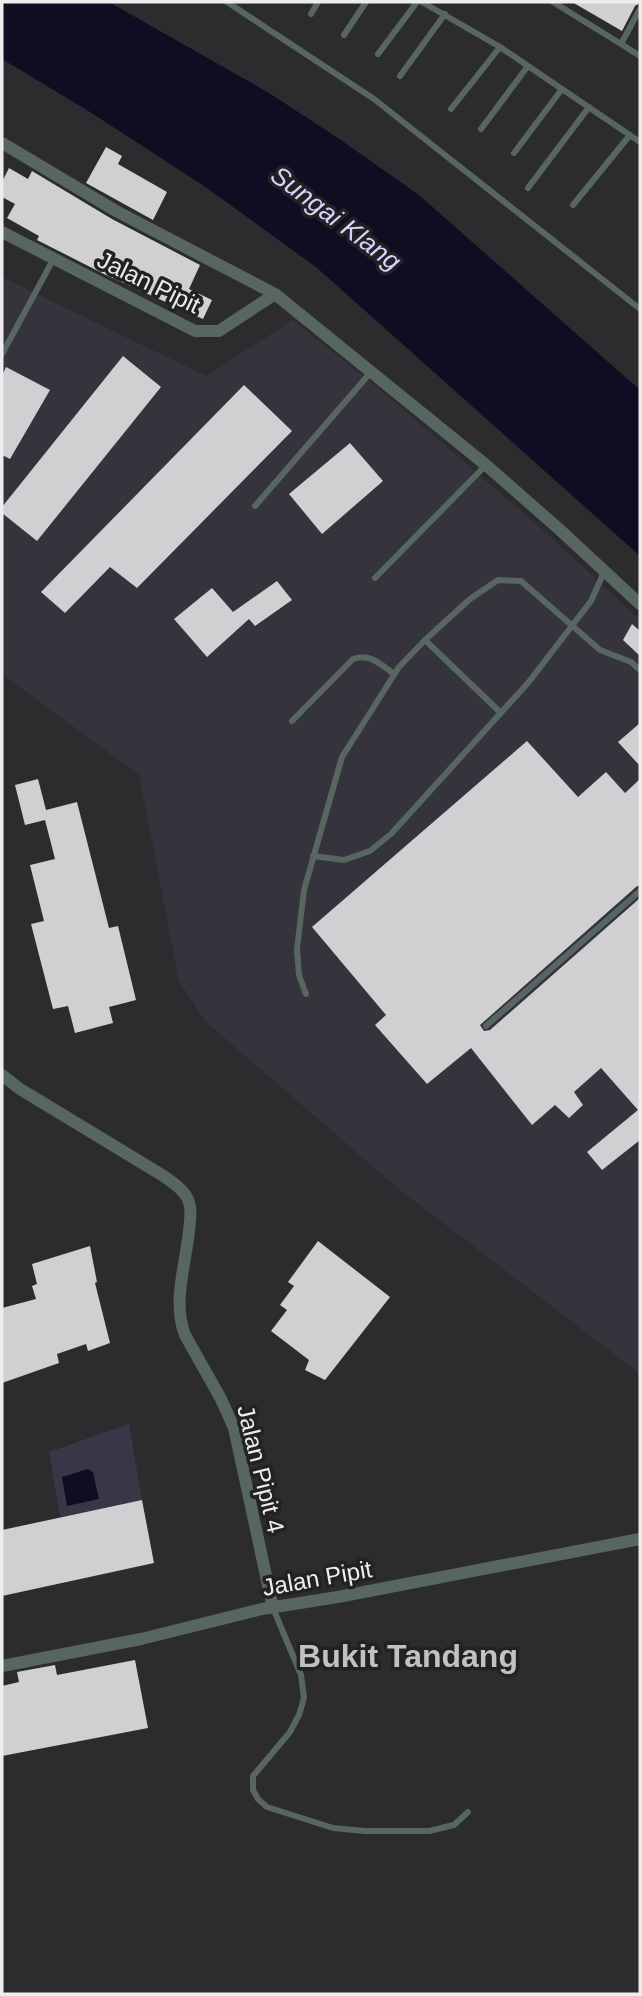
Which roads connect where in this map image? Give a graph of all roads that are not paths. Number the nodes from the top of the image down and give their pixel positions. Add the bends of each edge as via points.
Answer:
1 (228, 2) edge
2 (318, 2) edge
3 (366, 2) edge
4 (417, 2) edge
5 (422, 2) edge
6 (553, 2) edge
7 (640, 9) edge
8 (311, 13) dead end
9 (444, 14) junction
10 (344, 35) dead end
11 (621, 44) junction
12 (500, 47) junction
13 (378, 54) dead end
14 (640, 56) edge
15 (528, 66) junction
16 (400, 76) dead end
17 (562, 89) junction
18 (589, 107) junction
19 (451, 109) dead end
20 (481, 129) dead end
21 (630, 135) junction
22 (640, 142) edge
23 (2, 143) edge
24 (514, 153) dead end
25 (528, 188) dead end
26 (573, 205) dead end
27 (2, 232) edge
28 (54, 258) junction
29 (275, 294) junction
30 (640, 309) edge
31 (2, 354) edge
32 (372, 372) junction
33 (486, 465) junction
34 (255, 506) dead end
35 (605, 570) junction
36 (375, 578) dead end
37 (640, 604) edge
38 (572, 626) junction
39 (425, 640) junction
40 (640, 670) edge
41 (394, 674) junction
42 (501, 713) junction
43 (292, 720) dead end
44 (313, 856) junction
45 (640, 891) edge
46 (306, 995) dead end
47 (486, 1026) dead end
48 (2, 1075) edge
49 (640, 1539) edge
50 (272, 1608) junction
51 (2, 1666) edge
52 (468, 1812) dead end

1 - 30 lane via 374,99
2 - 8 lane
3 - 10 lane
4 - 13 lane
5 - 9 lane
6 - 11 lane
7 - 11 lane
9 - 12 lane
9 - 16 lane
11 - 14 lane
12 - 15 lane
12 - 19 lane
15 - 17 lane
15 - 20 lane
17 - 18 lane
17 - 24 lane
18 - 21 lane
18 - 25 lane
21 - 22 lane
21 - 26 lane
23 - 29 street via 116,211
27 - 28 street, Jalan Pipit
28 - 29 street, Jalan Pipit via 195,331 219,331
28 - 31 lane
29 - 32 street
32 - 33 street
32 - 34 lane
33 - 35 street
33 - 36 lane
35 - 37 street
35 - 38 lane via 591,601
38 - 39 lane via 521,582 498,580
38 - 40 lane via 600,650
38 - 42 lane
39 - 41 lane
39 - 42 lane
41 - 43 lane via 372,659 353,659
41 - 44 lane via 342,757
42 - 44 lane via 391,834 370,850 344,860
44 - 46 lane via 297,949
45 - 47 lane
48 - 50 street, Jalan Pipit 4 via 162,1175 189,1202 180,1324 234,1428
49 - 50 street, Jalan Pipit
50 - 51 street, Jalan Pipit
50 - 52 lane via 301,1675 304,1699 290,1732 253,1776 258,1799 267,1807 305,1820 365,1831 429,1831 454,1825

